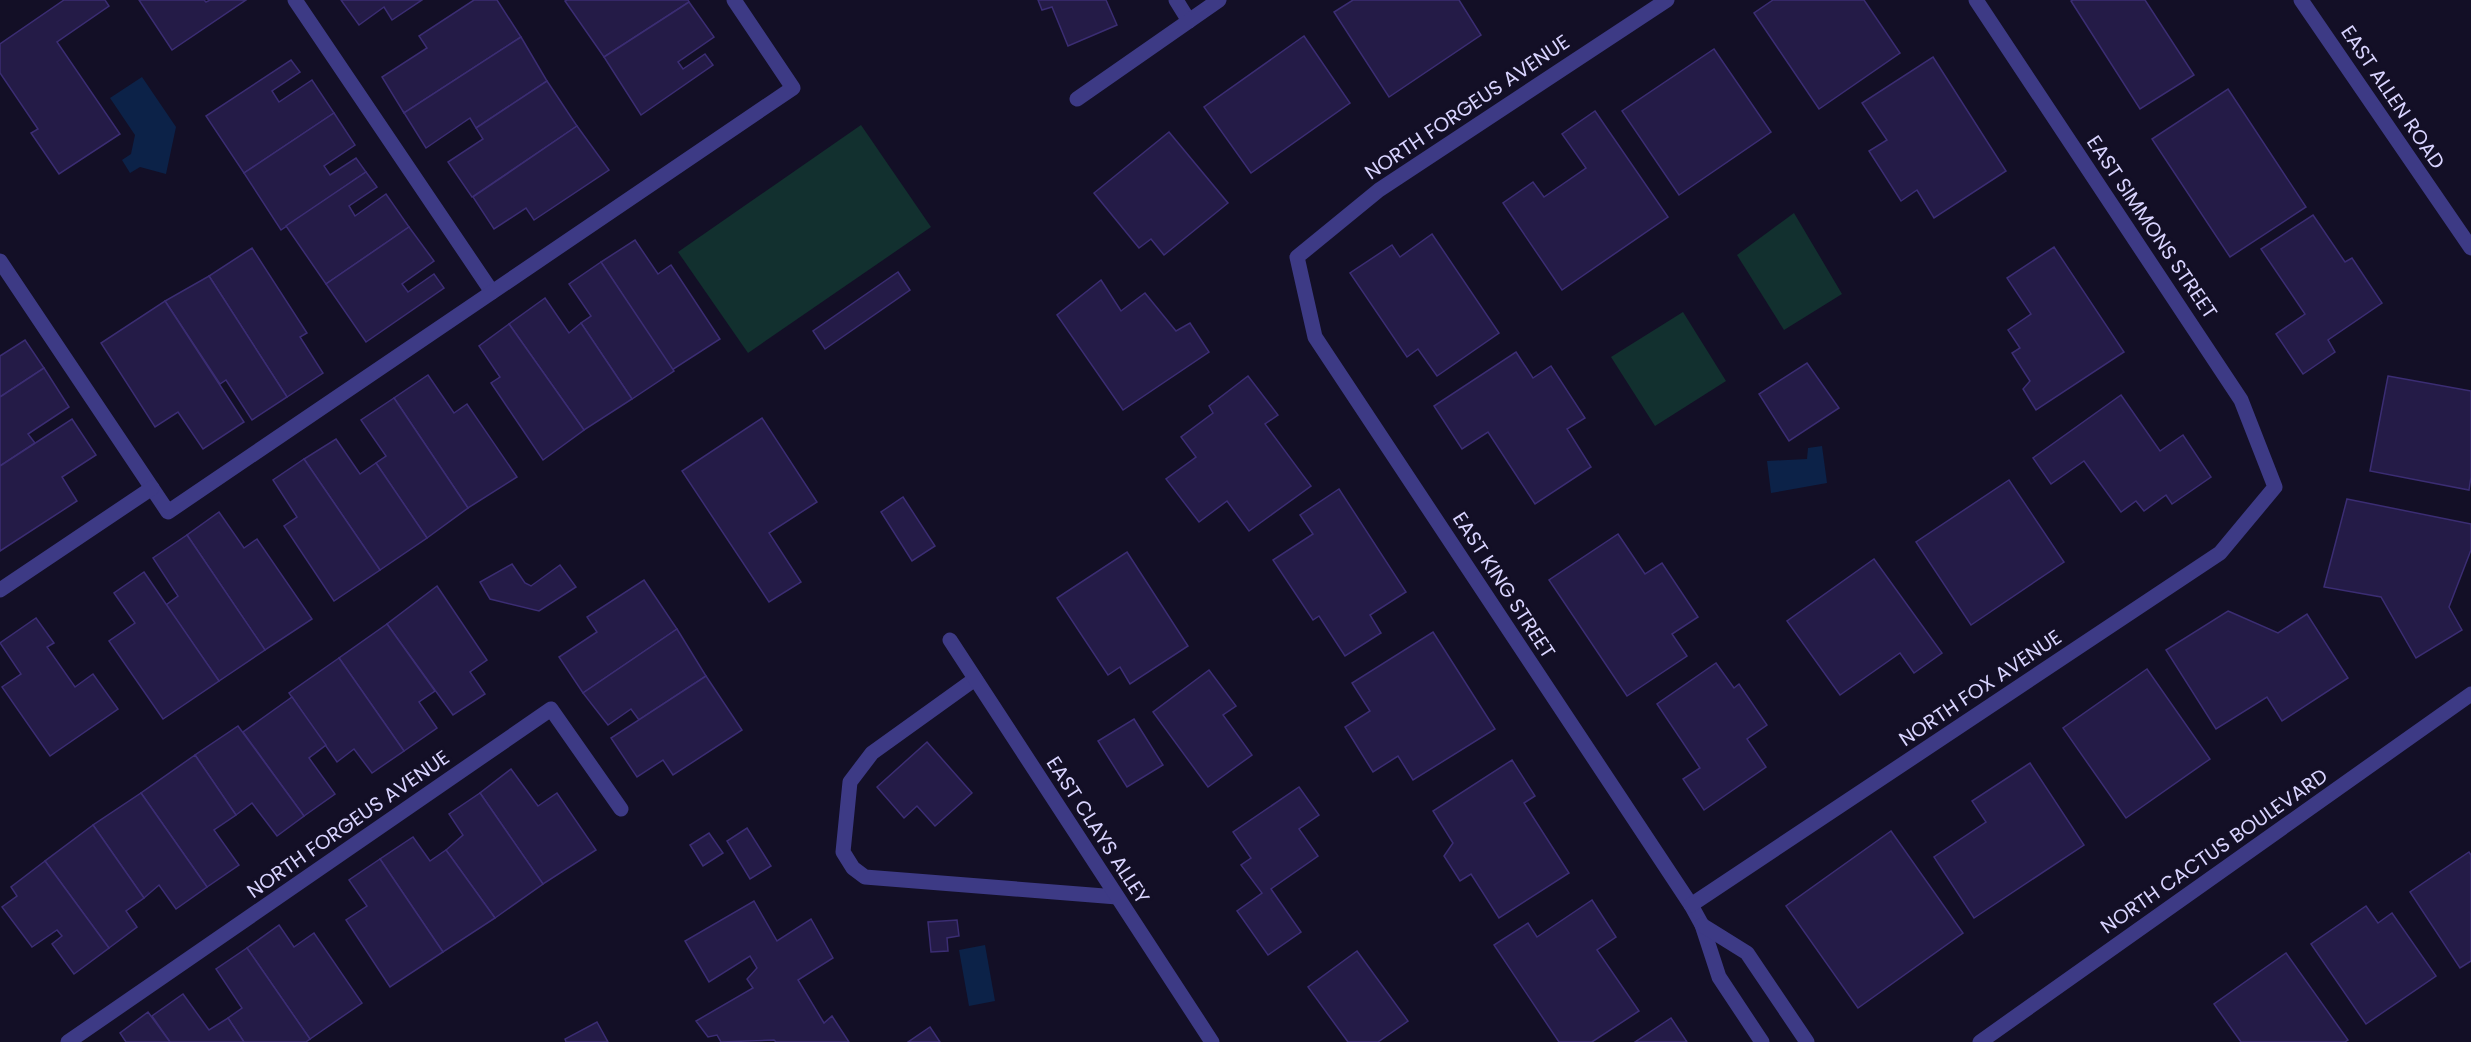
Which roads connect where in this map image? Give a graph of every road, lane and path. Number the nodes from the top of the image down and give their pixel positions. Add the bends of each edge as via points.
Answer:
1 (295, 0) edge
2 (734, 0) edge
3 (1176, 0) edge
4 (1219, 0) edge
5 (1667, 0) edge
6 (1976, 0) edge
7 (2301, 0) edge
8 (1189, 21) junction
9 (1077, 99) dead end
10 (2471, 248) edge
11 (1297, 257) joint
12 (0, 261) edge
13 (492, 292) junction
14 (2275, 487) joint
15 (152, 488) junction
16 (0, 590) edge
17 (950, 640) dead end
18 (975, 679) junction
19 (2471, 694) edge
20 (621, 809) dead end
21 (1117, 897) junction
22 (1691, 905) junction
23 (1702, 926) junction
24 (68, 1042) edge
25 (1212, 1042) edge
26 (1762, 1042) edge
27 (1807, 1042) edge
28 (1980, 1042) edge

1 - 13 street
2 - 13 street via 793,88
3 - 8 street
4 - 8 street
5 - 11 street, NORTH FORGEUS AVENUE via 1379,190
6 - 14 street, EAST SIMMONS STREET via 2241,400
7 - 10 street, EAST ALLEN ROAD
8 - 9 street
11 - 22 street, EAST KING STREET via 1315,337
12 - 15 street
13 - 15 street via 168,512
14 - 22 street, NORTH FOX AVENUE via 2220,553
15 - 16 street
17 - 18 street, EAST CLAYS ALLEY
18 - 21 street, EAST CLAYS ALLEY
18 - 21 street via 872,753 850,782 843,852 853,868 865,877
19 - 28 street, NORTH CACTUS BOULEVARD
20 - 24 street, NORTH FORGEUS AVENUE via 551,709
21 - 25 street, EAST CLAYS ALLEY
22 - 23 street, EAST KING STREET
23 - 26 street, EAST KING STREET via 1719,977
23 - 27 street via 1747,953

